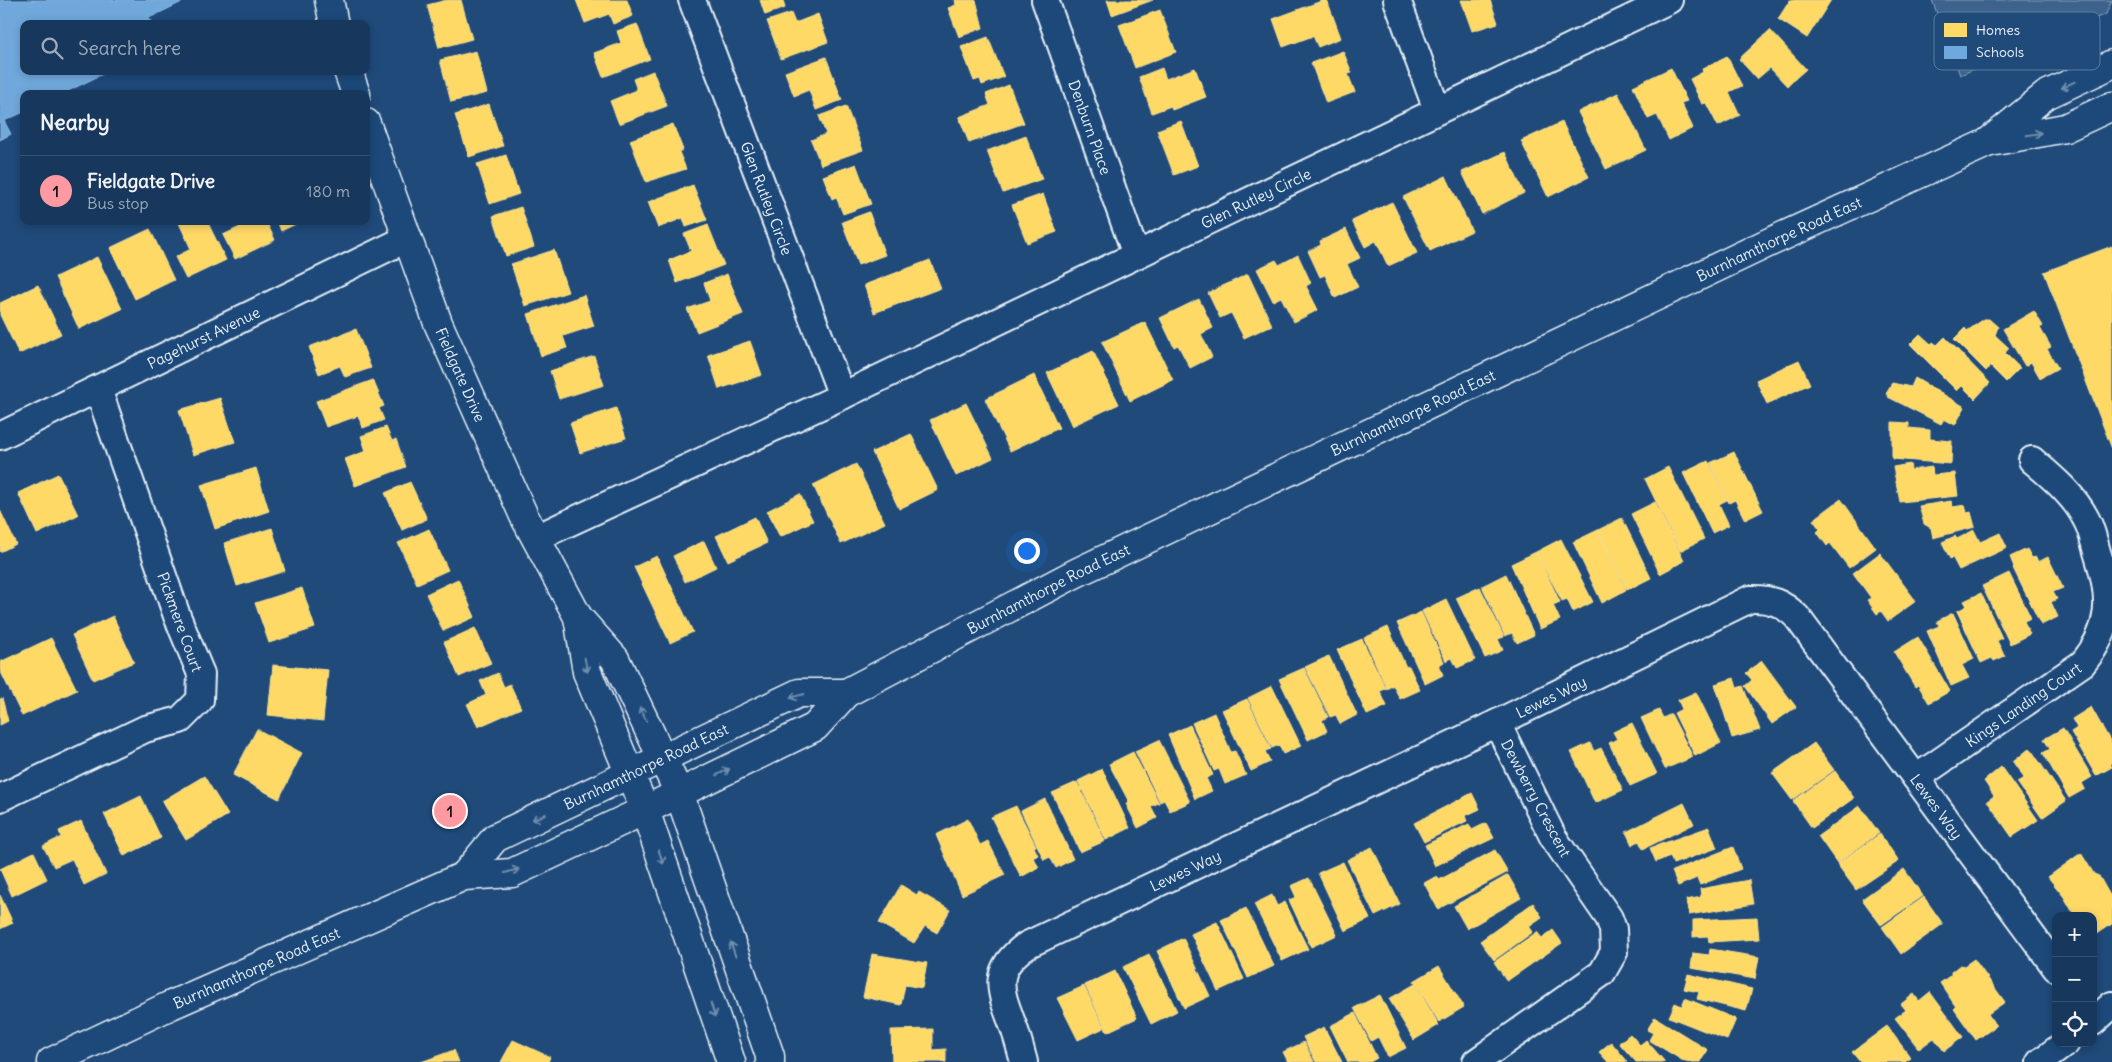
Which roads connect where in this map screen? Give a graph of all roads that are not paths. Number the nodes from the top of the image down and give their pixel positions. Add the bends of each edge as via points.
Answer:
1 (329, 0) edge
2 (692, 0) edge
3 (1045, 0) edge
4 (1397, 0) edge
5 (1669, 0) edge
6 (333, 20) edge
7 (2112, 64) edge
8 (2099, 70) edge
9 (2100, 70) edge
10 (349, 75) edge
11 (355, 90) edge
12 (2112, 106) edge
13 (1437, 110) junction
14 (370, 134) edge
15 (1986, 143) junction
16 (408, 238) junction
17 (1136, 255) junction
18 (98, 389) junction
19 (842, 396) junction
20 (0, 436) edge
21 (2032, 460) dead end
22 (536, 538) junction
23 (578, 617) junction
24 (846, 693) junction
25 (1497, 724) junction
26 (664, 758) junction
27 (630, 774) junction
28 (1916, 778) junction
29 (679, 793) junction
30 (0, 798) edge
31 (645, 810) junction
32 (464, 876) junction
33 (2052, 963) edge
34 (2061, 1047) edge
35 (51, 1062) edge
36 (730, 1062) edge
37 (770, 1062) edge
38 (1024, 1062) edge
39 (1476, 1062) edge
40 (2040, 1062) edge

1 - 6 main road
2 - 19 street, Glen Rutley Circle
3 - 17 street, Denburn Place
4 - 13 street
5 - 13 street, Glen Rutley Circle
7 -> 9 main road, Burnhamthorpe Road East
8 -> 15 main road, Burnhamthorpe Road East via 2046,95
10 - 11 main road
15 -> 12 main road, Burnhamthorpe Road East via 2065,128
13 - 17 street, Glen Rutley Circle
14 - 16 main road, Fieldgate Drive
15 - 24 main road, Burnhamthorpe Road East via 1770,242 1076,573
16 - 18 street, Pagehurst Avenue
16 - 22 main road, Fieldgate Drive via 438,323
17 - 19 street, Glen Rutley Circle
18 - 20 street, Pagehurst Avenue
18 - 30 street, Pickmere Court via 177,616 201,674 200,700 180,720 145,729
19 - 22 street, Glen Rutley Circle
21 - 28 street, Kings Landing Court via 2064,490 2087,520 2109,590 2111,610 2108,627 2096,650 2083,663
22 - 23 main road, Fieldgate Drive
26 -> 23 main road, Fieldgate Drive via 616,659
23 -> 27 main road, Fieldgate Drive via 587,672
24 -> 26 main road, Burnhamthorpe Road East via 798,694
29 -> 24 main road, Burnhamthorpe Road East via 815,727
25 - 28 street, Lewes Way via 1740,602 1771,599 1797,617
25 - 38 street, Lewes Way via 1022,948 1006,968 1001,987 1002,1000
25 - 39 street, Dewberry Crescent via 1553,837 1609,918 1615,940 1614,952 1602,973
26 - 27 main road, Burnhamthorpe Road East
26 - 29 main road, Fieldgate Drive
27 - 31 main road, Fieldgate Drive
27 -> 32 main road, Burnhamthorpe Road East via 496,838
28 - 33 street, Lewes Way
29 - 31 main road, Burnhamthorpe Road East
37 -> 29 main road, Fieldgate Drive
32 -> 31 main road, Burnhamthorpe Road East via 512,873
31 -> 36 main road, Fieldgate Drive
32 - 35 main road, Burnhamthorpe Road East via 169,1006
34 - 40 street

